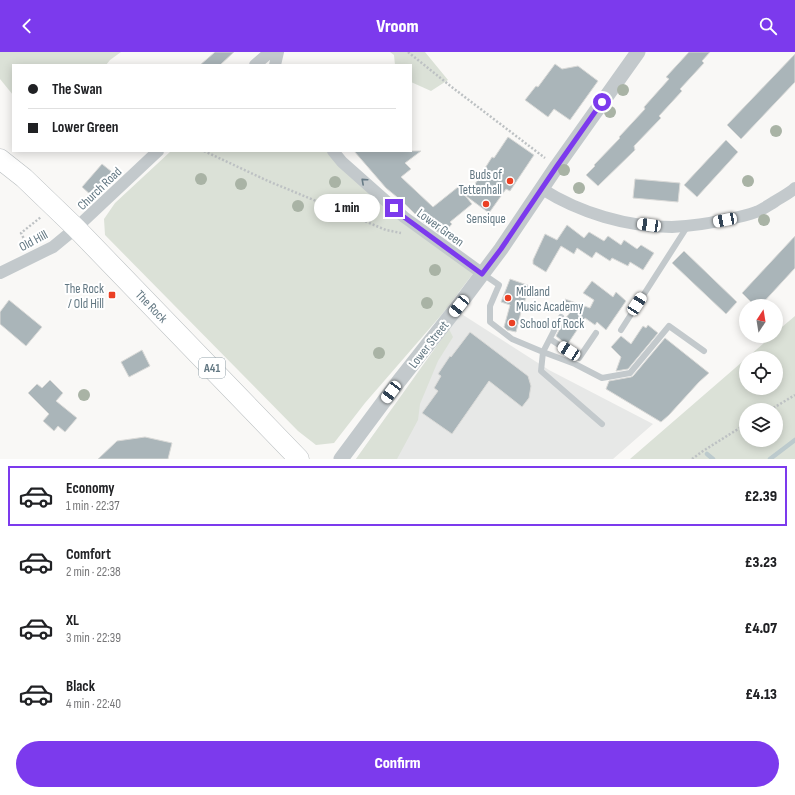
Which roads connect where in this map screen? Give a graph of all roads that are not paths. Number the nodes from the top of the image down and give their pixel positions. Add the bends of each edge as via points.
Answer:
1 (270, 52) edge
2 (278, 52) edge
3 (638, 52) edge
4 (256, 64) edge
5 (275, 64) edge
6 (157, 152) edge
7 (334, 152) edge
8 (0, 159) edge
9 (795, 188) edge
10 (542, 189) junction
11 (688, 226) junction
12 (76, 228) junction
13 (0, 273) edge
14 (482, 274) junction
15 (561, 317) dead end
16 (621, 330) dead end
17 (596, 333) dead end
18 (550, 339) junction
19 (704, 351) dead end
20 (543, 352) junction
21 (602, 424) dead end
22 (299, 459) edge
23 (341, 459) edge

1 - 4 street
2 - 5 street
3 - 10 street, Lower Street
6 - 12 street, Church Road
14 -> 7 street, Lower Green via 404,217
8 - 12 highway, The Rock / A41 via 24,178
9 - 11 street via 757,212
10 - 11 street via 593,213 620,221
10 - 14 street, Lower Street
11 - 16 lane
12 - 13 street, Old Hill via 53,246
12 - 22 highway, The Rock / A41
14 - 20 lane via 499,285 490,306 490,322 512,339
14 - 23 street, Lower Street
15 - 18 lane
17 - 18 lane via 579,358
18 - 20 lane
19 - 20 lane via 669,326 630,373 602,378 576,364
20 - 21 lane via 541,371

